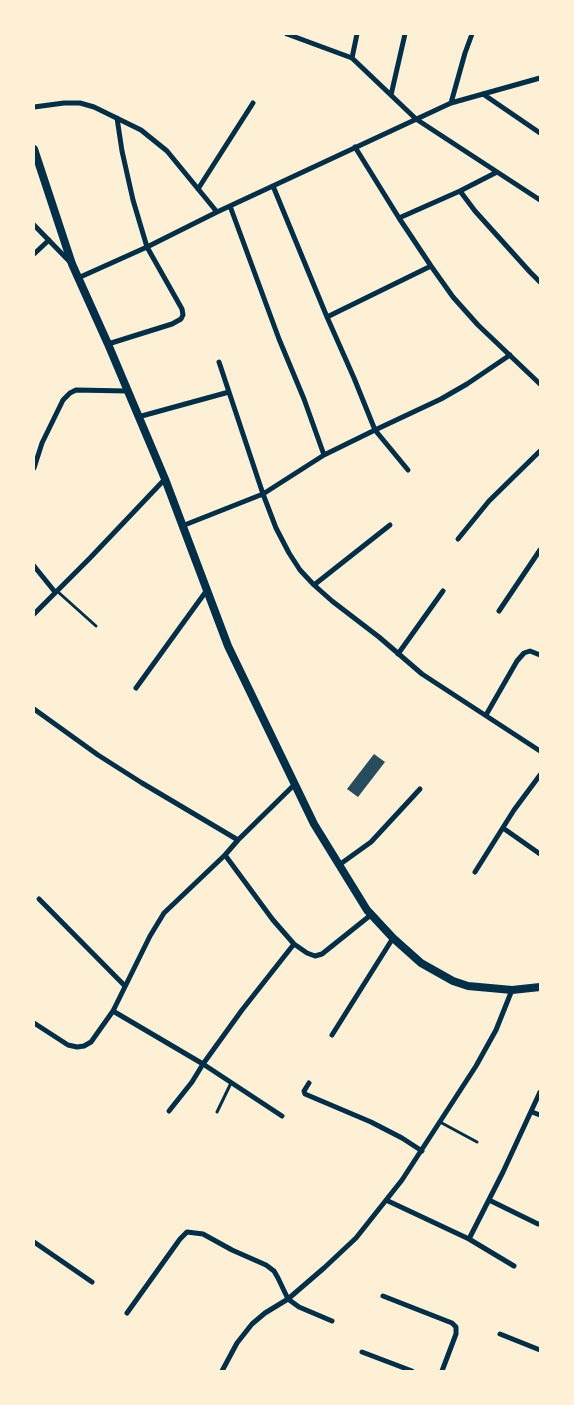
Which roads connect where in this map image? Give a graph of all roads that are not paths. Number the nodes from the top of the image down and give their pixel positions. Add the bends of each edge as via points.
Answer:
1 (287, 34) edge
2 (357, 34) edge
3 (406, 34) edge
4 (472, 34) edge
5 (352, 58) junction
6 (540, 78) edge
7 (483, 94) junction
8 (391, 95) junction
9 (253, 102) dead end
10 (451, 103) junction
11 (34, 107) edge
12 (117, 118) junction
13 (416, 119) junction
14 (540, 133) edge
15 (354, 147) junction
16 (34, 149) edge
17 (497, 172) junction
18 (273, 186) junction
19 (198, 189) junction
20 (460, 191) junction
21 (540, 200) edge
22 (230, 206) junction
23 (217, 212) junction
24 (399, 218) junction
25 (34, 224) edge
26 (49, 240) junction
27 (147, 248) junction
28 (34, 254) edge
29 (72, 264) junction
30 (431, 266) junction
31 (78, 278) junction
32 (540, 282) edge
33 (327, 317) junction
34 (108, 344) junction
35 (510, 355) junction
36 (219, 362) dead end
37 (540, 384) edge
38 (127, 391) junction
39 (229, 392) junction
40 (138, 417) junction
41 (375, 430) junction
42 (540, 451) edge
43 (324, 455) junction
44 (35, 459) edge
45 (34, 468) edge
46 (408, 470) dead end
47 (165, 479) junction
48 (263, 494) junction
49 (390, 525) dead end
50 (182, 526) junction
51 (458, 539) dead end
52 (540, 550) edge
53 (34, 566) edge
54 (314, 585) junction
55 (207, 590) junction
56 (56, 591) junction
57 (443, 591) dead end
58 (498, 611) dead end
59 (34, 614) edge
60 (96, 626) dead end
61 (398, 654) junction
62 (540, 655) edge
63 (136, 688) dead end
64 (34, 708) edge
65 (486, 715) junction
66 (540, 751) edge
67 (540, 775) edge
68 (294, 784) junction
69 (420, 789) dead end
70 (503, 828) junction
71 (238, 840) junction
72 (540, 854) edge
73 (225, 855) junction
74 (339, 864) junction
75 (475, 872) dead end
76 (39, 899) dead end
77 (372, 914) junction
78 (392, 938) junction
79 (294, 944) junction
80 (125, 986) junction
81 (540, 987) edge
82 (512, 990) junction
83 (112, 1011) junction
84 (34, 1023) edge
85 (332, 1035) dead end
86 (203, 1064) junction
87 (232, 1082) junction
88 (309, 1083) dead end
89 (540, 1092) edge
90 (169, 1111) dead end
91 (217, 1112) dead end
92 (532, 1112) junction
93 (540, 1115) edge
94 (282, 1116) dead end
95 (440, 1122) junction
96 (477, 1142) dead end
97 (422, 1151) junction
98 (386, 1200) junction
99 (489, 1200) junction
100 (538, 1224) dead end
101 (469, 1239) junction
102 (34, 1242) edge
103 (514, 1266) dead end
104 (92, 1282) dead end
105 (383, 1296) dead end
106 (288, 1299) junction
107 (127, 1313) dead end
108 (332, 1321) dead end
109 (500, 1334) dead end
110 (540, 1350) edge
111 (362, 1352) dead end
112 (222, 1371) edge
113 (412, 1371) edge
114 (442, 1371) edge

1 - 5 street
2 - 5 street
3 - 8 street
4 - 10 street
5 - 8 street
6 - 7 street
7 - 10 street
7 - 14 street
8 - 13 street
9 - 19 street
10 - 13 street
11 - 12 street via 80,103
12 - 19 street via 141,130 167,151
12 - 27 street via 132,200
13 - 15 street
13 - 17 street
15 - 18 street
15 - 24 street
16 - 29 street
17 - 20 street
17 - 21 street
18 - 22 street
18 - 33 street
19 - 23 street
20 - 24 street
20 - 32 street via 475,212
22 - 23 street
22 - 43 street
23 - 27 street
24 - 30 street
25 - 26 street
26 - 28 street
26 - 29 street
27 - 31 street
27 - 34 street via 182,309 181,319
29 - 31 street
30 - 33 street
30 - 35 street via 478,325
31 - 34 street
33 - 41 street
34 - 38 street
35 - 37 street
35 - 41 street via 440,399
36 - 39 street
38 - 40 street
38 - 44 street via 76,390 70,393 63,400
39 - 40 street
39 - 48 street
40 - 47 street
41 - 43 street
41 - 46 street
42 - 51 street via 489,501
43 - 48 street
44 - 45 street
47 - 50 street
47 - 56 street
48 - 50 street
48 - 54 street via 289,553
49 - 54 street
50 - 55 street
52 - 58 street
53 - 56 street
54 - 61 street
55 - 63 street
55 - 68 street via 228,646
56 - 59 street
56 - 60 lane
57 - 61 street
61 - 65 street via 422,674
62 - 65 street via 530,651 524,653
64 - 71 street via 98,755
65 - 66 street
67 - 70 street
68 - 71 street
68 - 74 street
69 - 74 street via 371,842
70 - 72 street
70 - 75 street
71 - 73 street
73 - 79 street
73 - 80 street via 164,913
74 - 77 street
76 - 80 street
77 - 78 street
77 - 79 street via 322,954 315,956
78 - 82 street via 421,963 453,981 468,986
78 - 85 street
79 - 86 street
80 - 83 street
81 - 82 street
82 - 95 street via 496,1030
83 - 84 street via 92,1042 84,1046 68,1045
83 - 86 street
86 - 87 street
86 - 90 street
87 - 91 lane
87 - 94 street
88 - 97 street via 305,1094 371,1122
89 - 92 street
92 - 93 street
92 - 99 street
95 - 96 lane
95 - 97 street
97 - 98 street
98 - 101 street
98 - 106 street via 356,1238
99 - 100 street
99 - 101 street
101 - 103 street
102 - 104 street
105 - 114 street via 456,1327
106 - 107 street via 274,1271 266,1265 203,1234 187,1232
106 - 108 street
106 - 112 street via 252,1324
109 - 110 street
111 - 113 street

